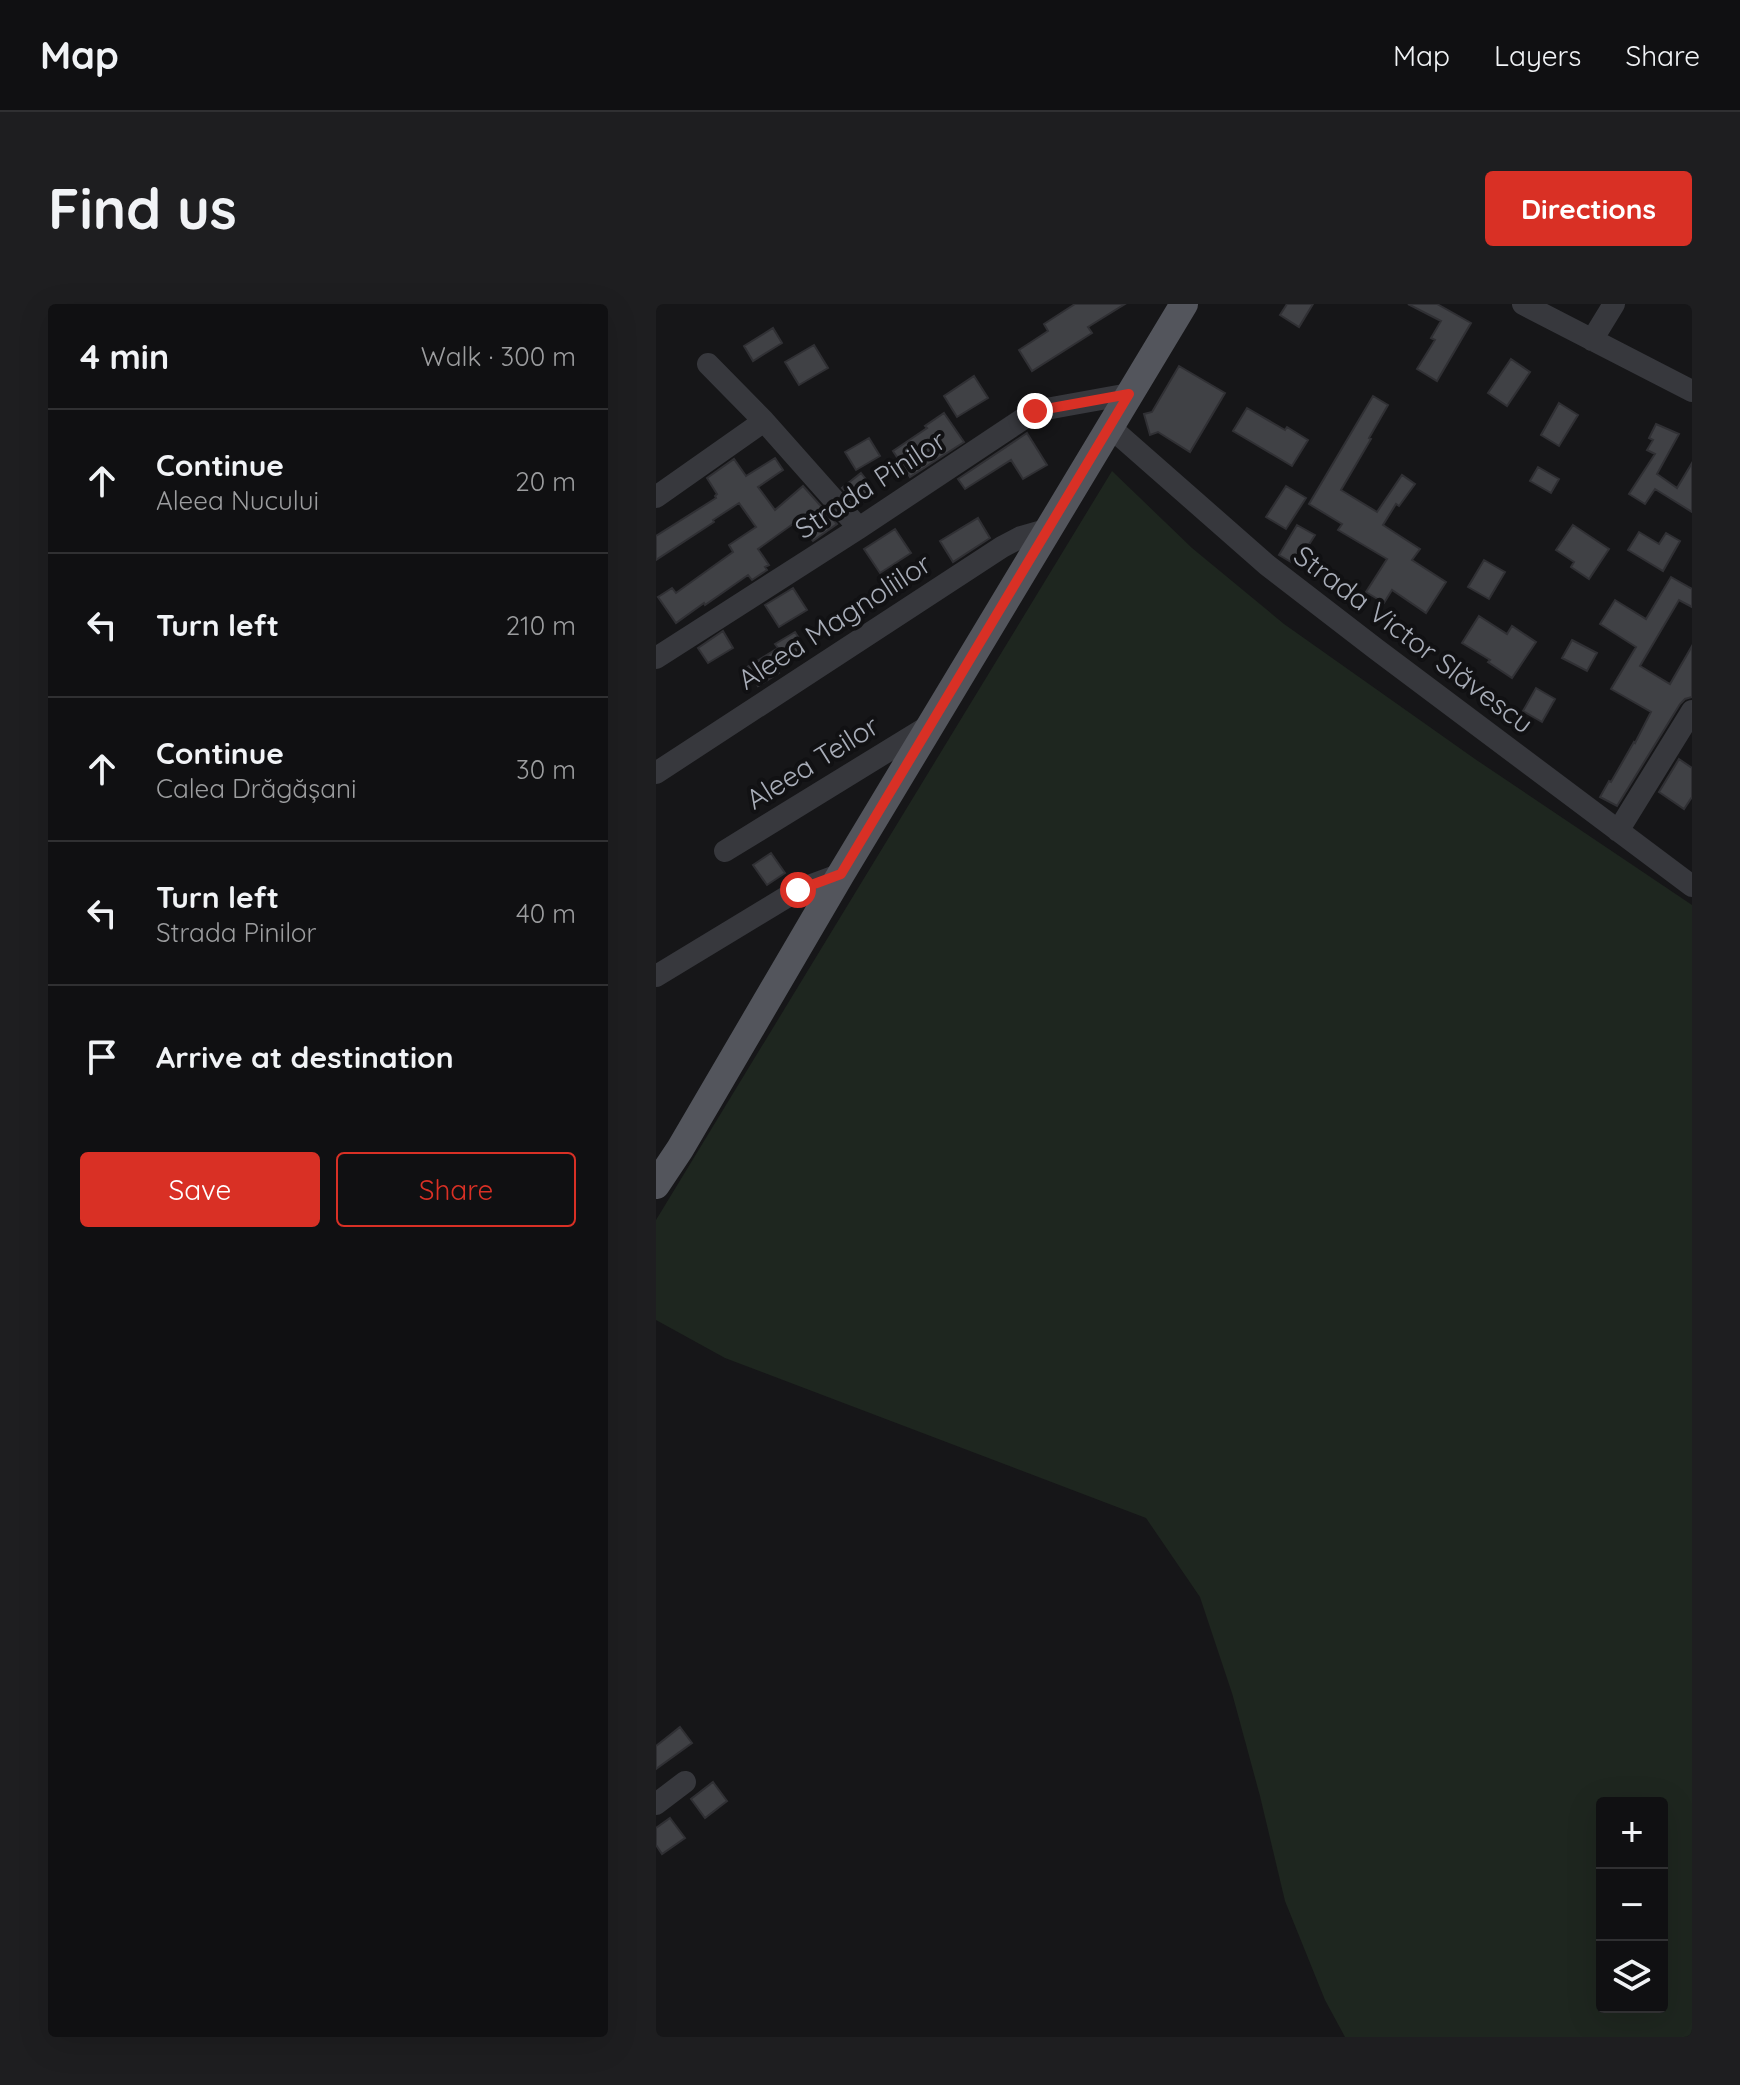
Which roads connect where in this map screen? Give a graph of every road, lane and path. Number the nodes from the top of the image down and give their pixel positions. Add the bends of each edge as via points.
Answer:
1 (1184, 304) edge
2 (1523, 304) edge
3 (1614, 304) edge
4 (1592, 340) junction
5 (708, 364) dead end
6 (1692, 391) edge
7 (1129, 394) junction
8 (764, 421) junction
9 (1110, 427) junction
10 (656, 497) edge
11 (859, 528) junction
12 (1049, 529) junction
13 (656, 658) edge
14 (1692, 711) edge
15 (931, 725) junction
16 (656, 773) edge
17 (1618, 831) junction
18 (725, 851) dead end
19 (841, 874) junction
20 (1692, 886) edge
21 (656, 976) edge
22 (656, 1185) edge
23 (685, 1782) dead end
24 (656, 1804) edge

1 - 7 main road
2 - 4 street
3 - 4 street
4 - 6 street
5 - 8 street
7 - 9 main road
7 - 11 street, Strada Pinilor via 1035,411
8 - 10 street
8 - 11 street
9 - 12 main road
9 - 17 street, Strada Victor Slăvescu via 1267,565
11 - 13 street, Strada Pinilor
12 - 15 main road
12 - 16 street, Aleea Magnoliilor via 1002,547
14 - 17 street
15 - 18 street, Aleea Teilor
15 - 19 main road
17 - 20 street, Strada Victor Slăvescu
19 - 21 street via 798,890
19 - 22 main road
23 - 24 street

